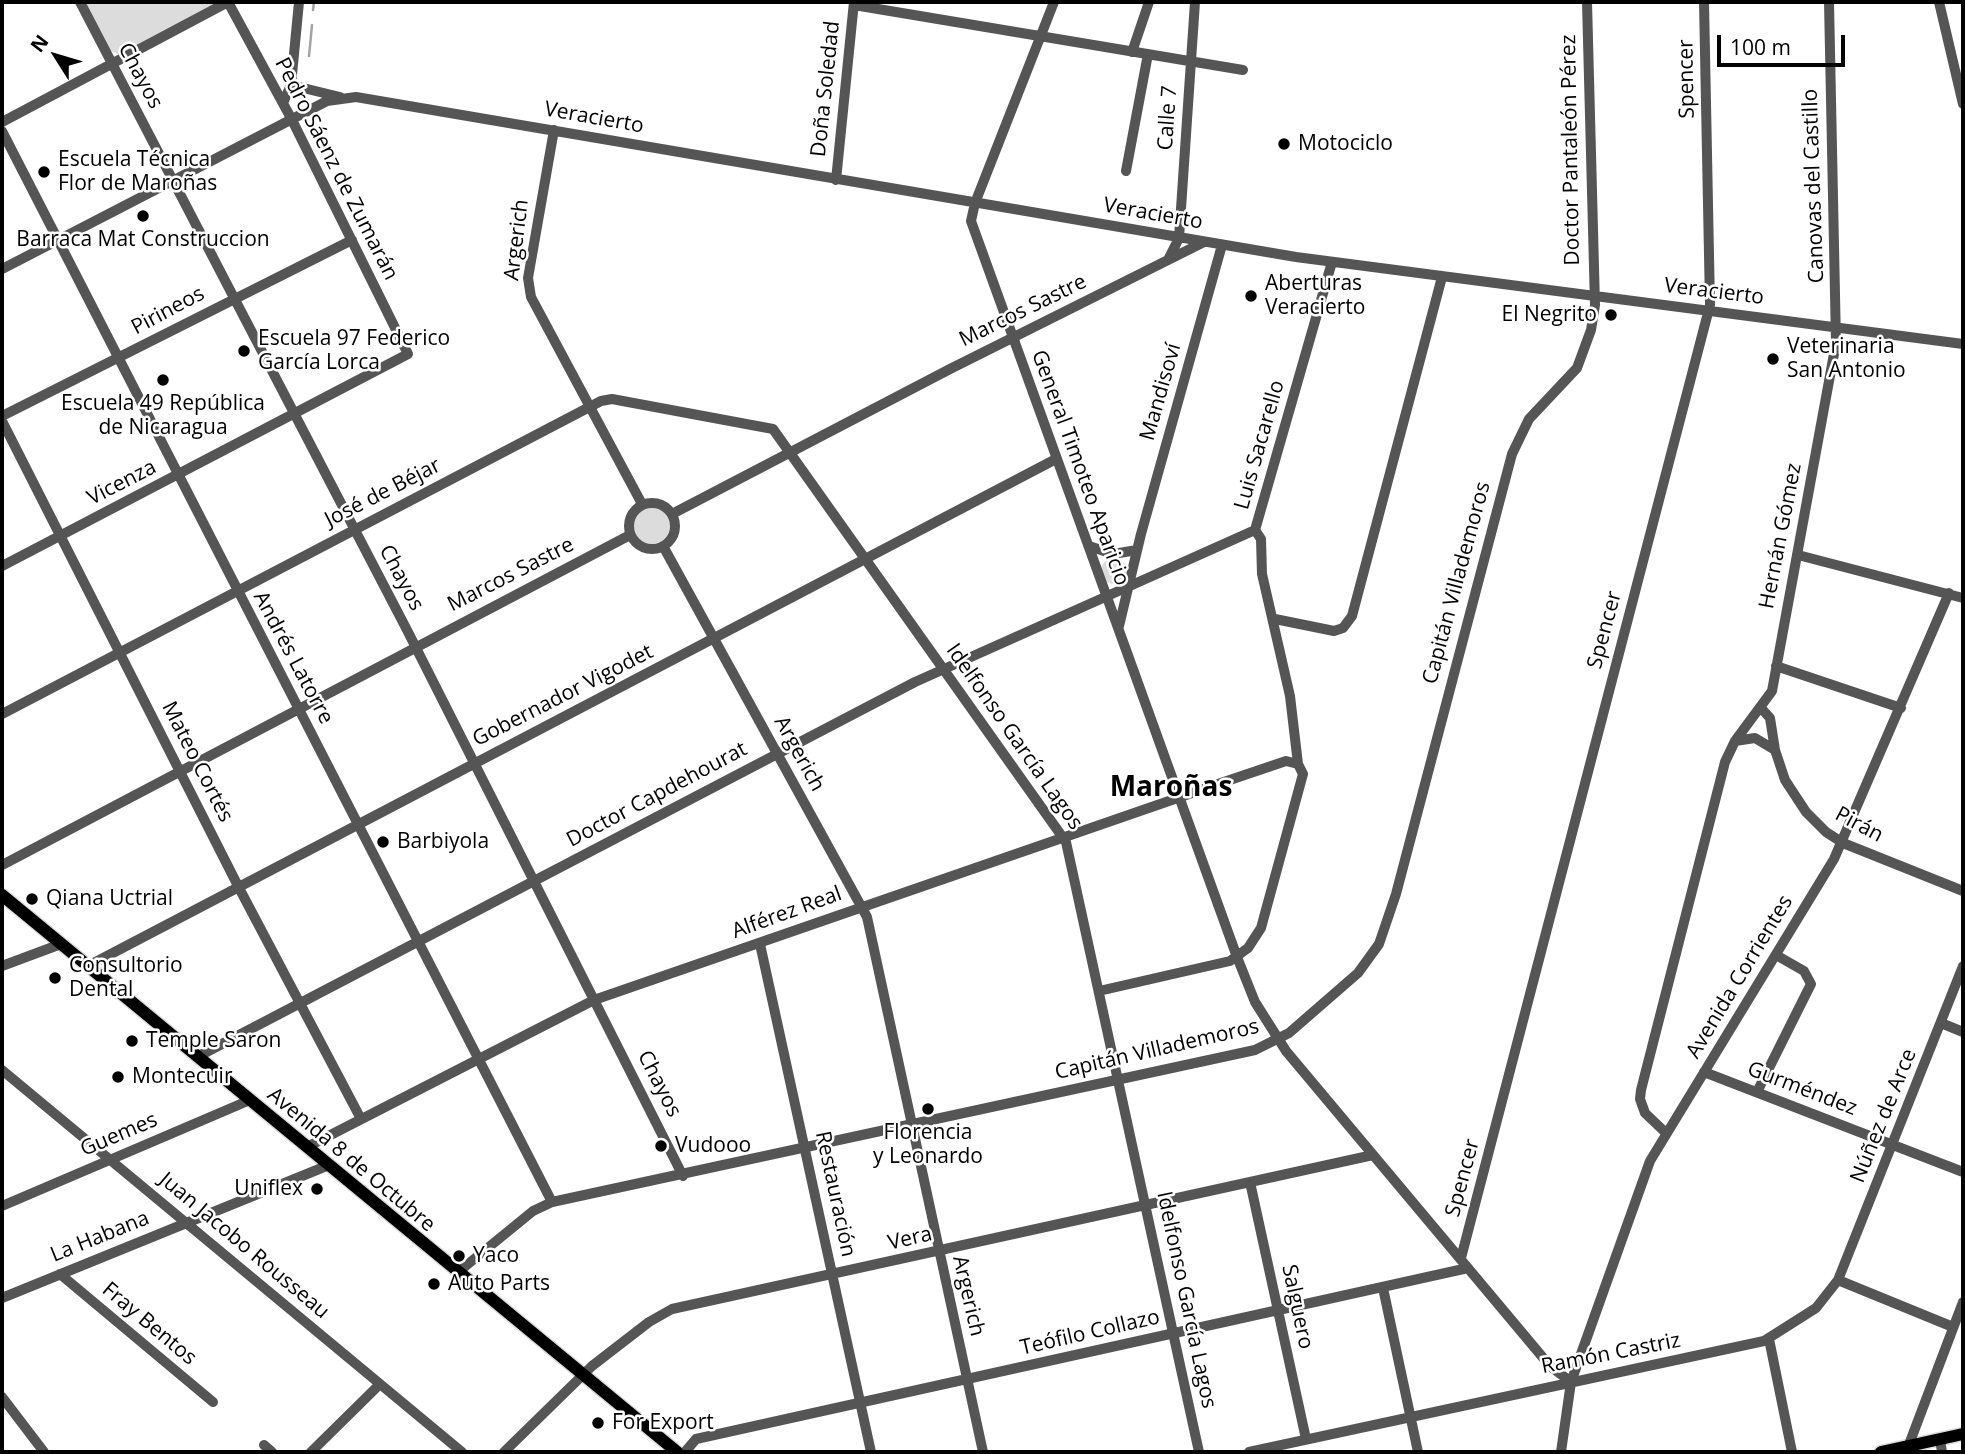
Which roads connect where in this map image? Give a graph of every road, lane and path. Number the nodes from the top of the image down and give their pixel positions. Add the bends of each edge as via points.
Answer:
1 (80, 2) edge
2 (228, 2) edge
3 (299, 2) edge
4 (1054, 2) edge
5 (1149, 2) edge
6 (1195, 2) edge
7 (1587, 2) edge
8 (1704, 2) edge
9 (1829, 2) edge
10 (1940, 2) edge
11 (854, 4) edge
12 (1040, 37) junction
13 (1132, 52) junction
14 (1148, 54) junction
15 (1191, 62) junction
16 (112, 65) junction
17 (1959, 69) edge
18 (1243, 70) dead end
19 (291, 85) junction
20 (340, 97) junction
21 (283, 103) junction
22 (1963, 104) edge
23 (292, 120) junction
24 (2, 122) edge
25 (554, 130) junction
26 (2, 131) edge
27 (1125, 171) dead end
28 (173, 180) junction
29 (836, 180) junction
30 (975, 203) junction
31 (1178, 238) junction
32 (58, 239) junction
33 (352, 240) junction
34 (1205, 242) junction
35 (1222, 245) junction
36 (1168, 260) junction
37 (1332, 262) junction
38 (2, 269) edge
39 (1442, 277) junction
40 (235, 297) junction
41 (1594, 297) junction
42 (1709, 311) junction
43 (1838, 327) junction
44 (1012, 338) junction
45 (1963, 344) edge
46 (408, 354) joint
47 (119, 359) junction
48 (588, 408) junction
49 (294, 415) junction
50 (2, 419) edge
51 (791, 452) junction
52 (1056, 459) junction
53 (177, 476) junction
54 (642, 504) junction
55 (672, 514) junction
56 (354, 529) junction
57 (1255, 530) junction
58 (630, 535) junction
59 (60, 536) junction
60 (663, 546) junction
61 (1089, 546) junction
62 (1136, 550) junction
63 (1798, 555) junction
64 (866, 558) junction
65 (2, 566) edge
66 (1128, 586) junction
67 (237, 591) junction
68 (1949, 593) junction
69 (1106, 596) junction
70 (1963, 597) edge
71 (1275, 619) junction
72 (1118, 628) junction
73 (714, 639) junction
74 (415, 647) junction
75 (120, 653) junction
76 (1776, 666) junction
77 (942, 669) junction
78 (298, 707) junction
79 (1760, 708) junction
80 (1901, 708) junction
81 (2, 714) edge
82 (1735, 741) junction
83 (1774, 750) junction
84 (776, 753) junction
85 (474, 764) junction
86 (1298, 764) junction
87 (179, 770) junction
88 (1180, 797) junction
89 (358, 825) junction
90 (1063, 838) junction
91 (1843, 843) junction
92 (2, 865) edge
93 (535, 882) junction
94 (238, 886) junction
95 (1963, 891) edge
96 (2, 895) edge
97 (863, 907) junction
98 (418, 941) junction
99 (61, 944) junction
100 (760, 944) junction
101 (1776, 955) junction
102 (1237, 957) junction
103 (88, 965) junction
104 (2, 966) edge
105 (1963, 967) edge
106 (1099, 991) junction
107 (594, 1000) junction
108 (299, 1003) junction
109 (1941, 1023) junction
110 (1963, 1032) edge
111 (1278, 1040) junction
112 (197, 1056) junction
113 (478, 1057) junction
114 (2, 1070) edge
115 (1704, 1072) junction
116 (1118, 1078) junction
117 (1757, 1092) junction
118 (250, 1100) junction
119 (361, 1119) junction
120 (911, 1126) junction
121 (1667, 1133) junction
122 (1892, 1146) junction
123 (307, 1147) junction
124 (806, 1149) junction
125 (1373, 1155) junction
126 (110, 1160) junction
127 (329, 1165) junction
128 (1963, 1172) edge
129 (684, 1176) junction
130 (1250, 1182) junction
131 (552, 1202) junction
132 (2, 1206) edge
133 (1146, 1207) junction
134 (186, 1223) junction
135 (938, 1252) junction
136 (1461, 1258) junction
137 (1468, 1268) junction
138 (457, 1273) junction
139 (60, 1274) junction
140 (832, 1276) junction
141 (1838, 1280) junction
142 (1383, 1288) junction
143 (2, 1298) edge
144 (1963, 1302) edge
145 (1278, 1311) junction
146 (1953, 1326) junction
147 (1172, 1335) junction
148 (1769, 1339) junction
149 (582, 1376) junction
150 (967, 1380) junction
151 (1571, 1382) junction
152 (380, 1384) junction
153 (2, 1396) edge
154 (212, 1402) dead end
155 (861, 1405) junction
156 (1410, 1416) junction
157 (1963, 1434) edge
158 (1307, 1440) junction
159 (1941, 1446) edge
160 (1908, 1447) junction
161 (44, 1452) edge
162 (311, 1452) edge
163 (462, 1452) edge
164 (503, 1452) edge
165 (677, 1452) edge
166 (685, 1452) edge
167 (871, 1452) edge
168 (983, 1452) edge
169 (1199, 1452) edge
170 (1250, 1452) edge
171 (1418, 1452) edge
172 (1561, 1452) edge
173 (1792, 1452) edge
174 (1881, 1452) edge

1 - 16 street, Chayos
2 - 16 street
2 - 21 street, Pedro Sáenz de Zumarán
3 - 19 street
4 - 12 street
5 - 13 street
6 - 15 street, Calle 7
7 - 41 street, Doctor Pantaleón Pérez
8 - 42 street, Spencer
9 - 43 street, Canovas del Castillo
10 - 17 street
11 - 12 street
11 - 29 street, Doña Soledad
12 - 13 street
12 - 30 street
13 - 14 street
14 - 15 street
14 - 27 street
15 - 18 street
15 - 31 street, Calle 7
16 - 24 street
16 - 28 street, Chayos
17 - 22 street
19 - 20 street, Veracierto
19 - 21 street
20 - 23 street
20 - 25 street, Veracierto
21 - 23 street, Pedro Sáenz de Zumarán
23 - 28 street
23 - 33 street, Pedro Sáenz de Zumarán
25 - 29 street, Veracierto
25 - 48 street, Argerich via 529,285 533,305
26 - 32 street, Andrés Latorre
28 - 32 street
28 - 40 street, Chayos
29 - 30 street, Veracierto
30 - 31 street, Veracierto
30 - 44 street, General Timoteo Aparicio via 973,229
31 - 34 street, Veracierto
31 - 36 street
32 - 38 street
32 - 47 street, Andrés Latorre
33 - 40 street, Pirineos
33 - 46 street, Pedro Sáenz de Zumarán
34 - 35 street, Veracierto
34 - 36 street, Marcos Sastre
35 - 37 street, Veracierto
35 - 62 street, Mandisoví
36 - 44 street, Marcos Sastre
37 - 39 street, Veracierto
37 - 57 street, Luis Sacarello
39 - 41 street, Veracierto
39 - 71 street via 1352,616 1334,631
40 - 47 street, Pirineos
40 - 49 street, Chayos
41 - 42 street, Veracierto
41 - 111 street, Capitán Villademoros via 1583,358 1529,419 1512,454 1385,928 1358,973
42 - 43 street, Veracierto
42 - 136 street, Spencer
43 - 45 street, Veracierto
43 - 63 street, Hernán Gómez
44 - 51 street, Marcos Sastre
44 - 52 street, General Timoteo Aparicio
46 - 49 street, Vicenza
47 - 50 street, Pirineos
47 - 53 street, Andrés Latorre
48 - 51 street, José de Béjar via 612,399 735,420 773,429
48 - 54 street, Argerich
48 - 56 street, José de Béjar
49 - 53 street, Vicenza
49 - 56 street, Chayos
50 - 59 street, Mateo Cortés
51 - 55 street, Marcos Sastre
51 - 64 street, Idelfonso García Lagos
52 - 61 street, General Timoteo Aparicio
52 - 64 street, Gobernador Vigodet
53 - 59 street, Vicenza
53 - 67 street, Andrés Latorre
54 - 55 street via 656,502
54 - 58 street via 629,521
55 - 60 street via 675,528
56 - 67 street, José de Béjar
56 - 74 street, Chayos
57 - 66 street, Doctor Capdehourat
57 - 71 street, Luis Sacarello via 1261,539 1262,574
58 - 60 street via 648,549
58 - 74 street, Marcos Sastre
59 - 65 street, Vicenza
59 - 75 street, Mateo Cortés
60 - 73 street, Argerich
61 - 62 street via 1113,554
61 - 69 street, General Timoteo Aparicio
62 - 66 street, Mandisoví
63 - 68 street
63 - 76 street, Hernán Gómez
64 - 73 street, Gobernador Vigodet
64 - 77 street, Idelfonso García Lagos
66 - 69 street, Doctor Capdehourat
66 - 72 street, General Timoteo Aparicio
67 - 75 street, José de Béjar
67 - 78 street, Andrés Latorre
68 - 70 street
68 - 80 street, Avenida Corrientes
69 - 72 street, General Timoteo Aparicio
69 - 77 street, Doctor Capdehourat
71 - 86 street, Luis Sacarello
72 - 88 street, General Timoteo Aparicio
73 - 84 street, Argerich
73 - 85 street, Gobernador Vigodet
74 - 78 street, Marcos Sastre
74 - 85 street, Chayos
75 - 81 street, José de Béjar
75 - 87 street, Mateo Cortés
76 - 79 street, Hernán Gómez via 1772,691
76 - 80 street
77 - 84 street, Doctor Capdehourat
77 - 90 street, Idelfonso García Lagos
78 - 87 street, Marcos Sastre
78 - 89 street, Andrés Latorre
79 - 82 street, Hernán Gómez
79 - 83 street, Pirán via 1770,718
80 - 91 street, Avenida Corrientes
82 - 83 street via 1755,738
82 - 121 street, Hernán Gómez via 1725,762 1641,1090 1645,1113
83 - 91 street, Pirán via 1785,779 1806,812
84 - 93 street, Doctor Capdehourat
84 - 97 street, Argerich
85 - 89 street, Gobernador Vigodet
85 - 93 street, Chayos
86 - 88 street, Alférez Real via 1286,761
86 - 102 street, Luis Sacarello via 1303,779 1261,928
87 - 92 street, Marcos Sastre
87 - 94 street, Mateo Cortés
88 - 90 street, Alférez Real
88 - 102 street, General Timoteo Aparicio
89 - 94 street, Gobernador Vigodet
89 - 98 street, Andrés Latorre
90 - 97 street, Alférez Real
90 - 106 street, Idelfonso García Lagos
91 - 95 street, Pirán
91 - 101 street, Avenida Corrientes
93 - 98 street, Doctor Capdehourat
93 - 107 street, Chayos
94 - 103 street, Gobernador Vigodet
94 - 108 street, Mateo Cortés
96 - 99 main road, Avenida 8 de Octubre
97 - 100 street, Alférez Real
97 - 120 street, Argerich
98 - 108 street, Doctor Capdehourat
98 - 113 street, Andrés Latorre
99 - 103 main road, Avenida 8 de Octubre
99 - 104 street
100 - 107 street, Alférez Real
100 - 124 street, Restauración
101 - 115 street, Avenida Corrientes
101 - 117 street via 1804,971 1811,984
102 - 106 street
102 - 111 street, General Timoteo Aparicio via 1255,1002
103 - 112 main road, Avenida 8 de Octubre
105 - 109 street, Núñez de Arce
106 - 116 street, Idelfonso García Lagos
107 - 113 street, Alférez Real
107 - 129 street, Chayos
108 - 112 street, Doctor Capdehourat
108 - 119 street, Mateo Cortés
109 - 110 street
109 - 122 street, Núñez de Arce
111 - 116 street, Capitán Villademoros via 1255,1050
111 - 125 street, General Timoteo Aparicio
112 - 118 main road, Avenida 8 de Octubre
113 - 119 street, Alférez Real
113 - 131 street, Andrés Latorre
114 - 126 street, Juan Jacobo Rousseau
115 - 117 street, Gurméndez
115 - 121 street, Avenida Corrientes
116 - 120 street, Capitán Villademoros
116 - 133 street, Idelfonso García Lagos
117 - 122 street, Gurméndez
118 - 123 main road, Avenida 8 de Octubre
118 - 126 street, Guemes
119 - 123 street, Alférez Real
120 - 124 street, Capitán Villademoros
120 - 135 street, Argerich
121 - 151 street, Avenida Corrientes via 1647,1168
122 - 128 street, Gurméndez
122 - 141 street, Núñez de Arce
123 - 127 main road, Avenida 8 de Octubre
124 - 129 street, Capitán Villademoros
124 - 140 street, Restauración
125 - 130 street, Vera
125 - 136 street, General Timoteo Aparicio
126 - 132 street, Guemes
126 - 134 street, Juan Jacobo Rousseau
127 - 134 street, La Habana
127 - 138 main road, Avenida 8 de Octubre
129 - 131 street, Capitán Villademoros
130 - 133 street, Vera
130 - 145 street, Salguero
131 - 138 street, Capitán Villademoros via 533,1211
133 - 135 street, Vera
133 - 147 street, Idelfonso García Lagos
134 - 139 street, La Habana
134 - 152 street, Juan Jacobo Rousseau
135 - 140 street, Vera
135 - 150 street, Argerich
136 - 137 street, General Timoteo Aparicio
137 - 142 street, Teófilo Collazo
137 - 151 street, General Timoteo Aparicio via 1549,1366
138 - 149 main road, Avenida 8 de Octubre
139 - 143 street, La Habana
139 - 154 street, Fray Bentos
140 - 149 street, Vera via 672,1309
140 - 155 street, Restauración
141 - 146 street
141 - 148 street, Ramón Castriz via 1816,1308
142 - 145 street, Teófilo Collazo
142 - 156 street
144 - 146 street
145 - 147 street, Teófilo Collazo
145 - 158 street, Salguero
146 - 160 street
147 - 150 street, Teófilo Collazo
147 - 169 street, Idelfonso García Lagos
148 - 151 street, Ramón Castriz
148 - 173 street
149 - 164 street, Vera
149 - 165 main road, Avenida 8 de Octubre
150 - 155 street, Teófilo Collazo
150 - 168 street, Argerich
151 - 156 street, Ramón Castriz
151 - 172 street
152 - 162 street
152 - 163 street, Juan Jacobo Rousseau
153 - 161 street
155 - 166 street, Teófilo Collazo via 696,1439
155 - 167 street, Restauración
156 - 158 street, Ramón Castriz
156 - 171 street
157 - 159 main road
158 - 170 street, Ramón Castriz
159 - 160 main road
160 - 174 main road

